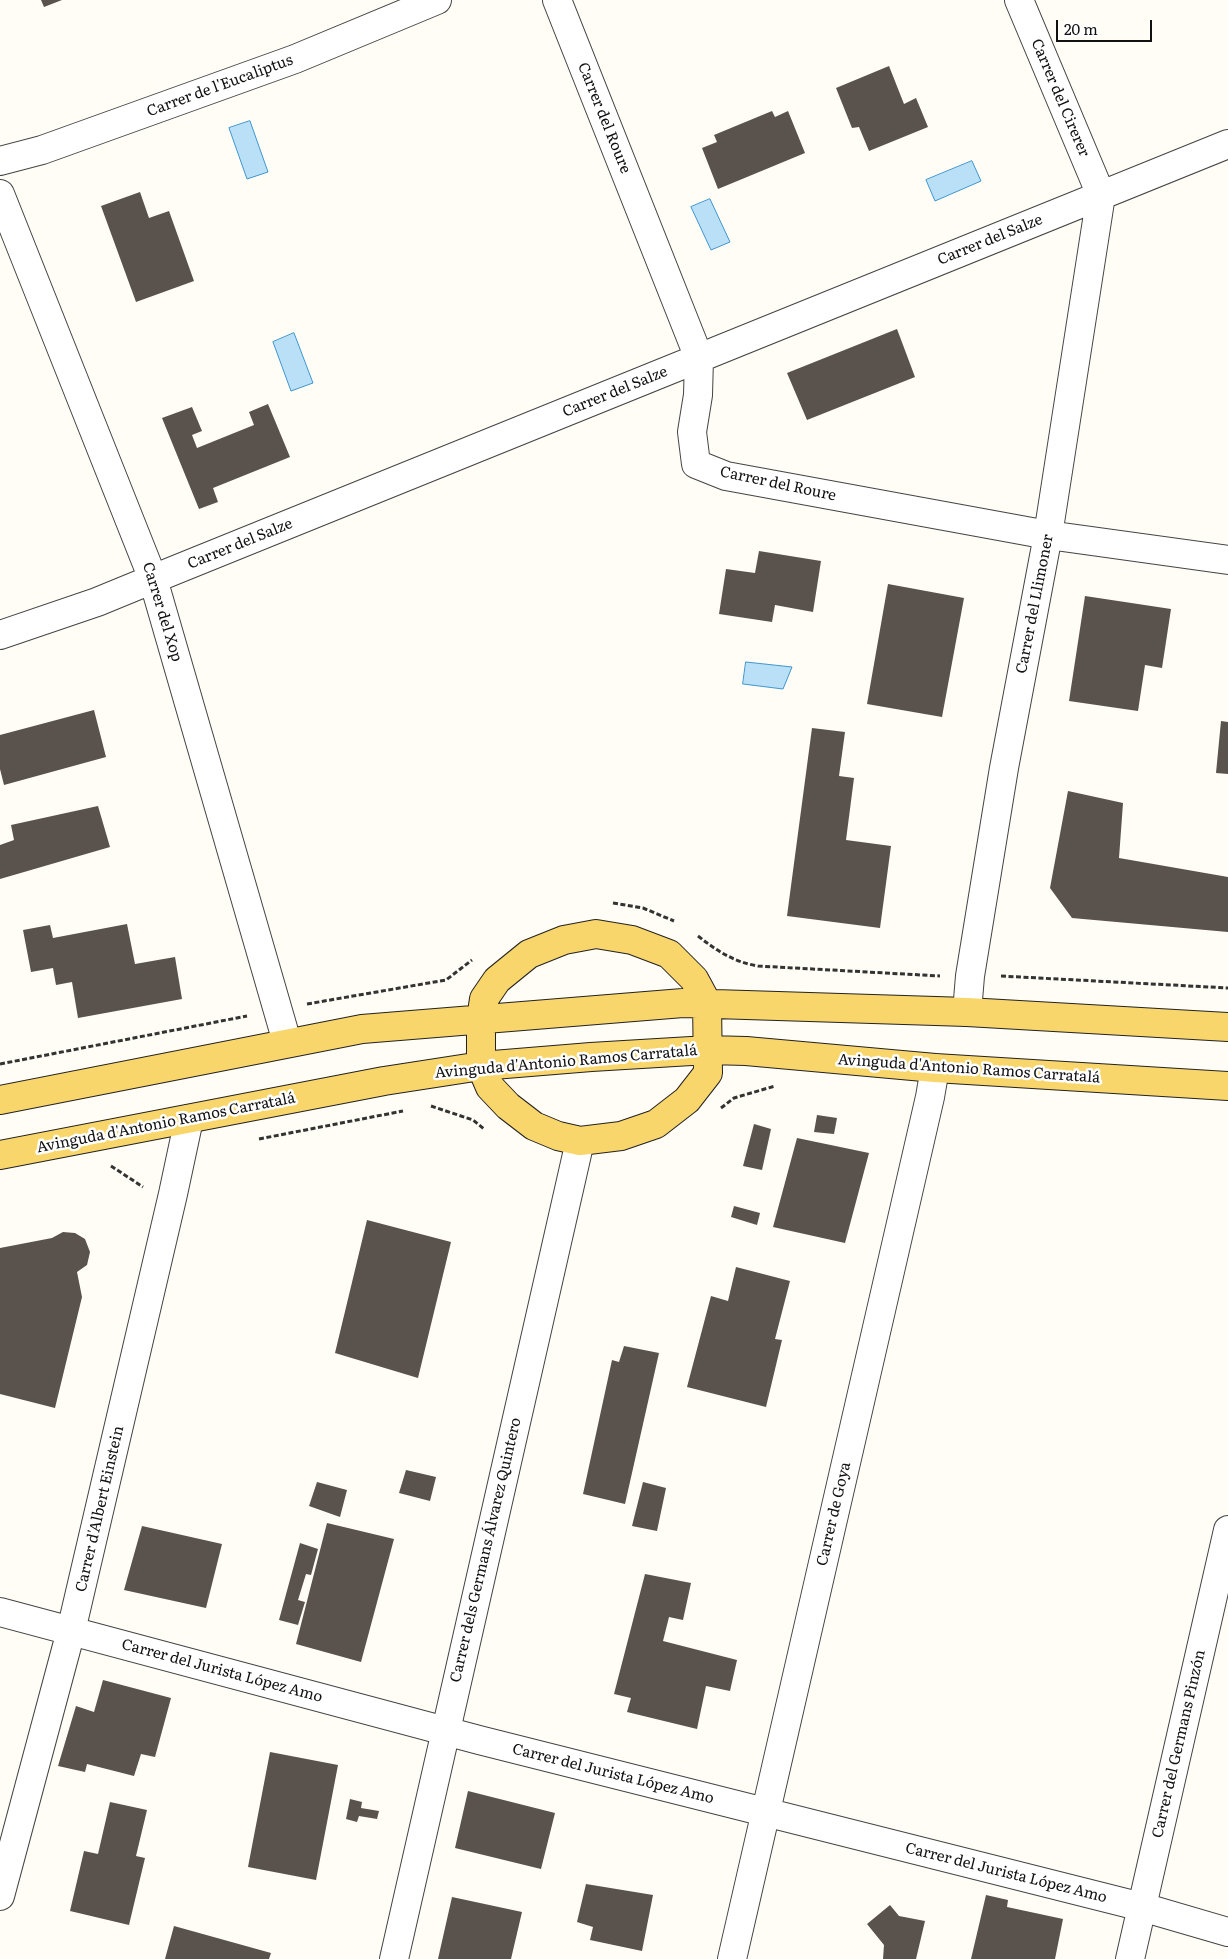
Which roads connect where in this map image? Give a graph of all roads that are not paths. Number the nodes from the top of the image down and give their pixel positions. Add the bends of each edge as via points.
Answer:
1 (437, 0) edge
2 (557, 0) edge
3 (1019, 0) edge
4 (1228, 144) edge
5 (0, 161) edge
6 (0, 194) edge
7 (1101, 196) junction
8 (699, 358) junction
9 (1048, 535) junction
10 (1228, 560) edge
11 (153, 579) junction
12 (0, 634) edge
13 (707, 1003) junction
14 (967, 1012) junction
15 (480, 1019) junction
16 (1228, 1027) edge
17 (287, 1042) junction
18 (708, 1050) junction
19 (481, 1066) junction
20 (935, 1068) junction
21 (1228, 1086) edge
22 (0, 1100) edge
23 (188, 1119) junction
24 (580, 1141) junction
25 (0, 1155) edge
26 (1228, 1530) edge
27 (0, 1612) edge
28 (71, 1631) junction
29 (445, 1730) junction
30 (766, 1813) junction
31 (0, 1896) edge
32 (1142, 1907) junction
33 (1228, 1932) edge
34 (394, 1959) edge
35 (732, 1959) edge
36 (1130, 1959) edge

1 - 5 street, Carrer de l'Eucaliptus via 295,59 42,150
2 - 8 street, Carrer del Roure
3 - 7 street, Carrer del Cirerer
4 - 7 street, Carrer del Salze
6 - 11 street, Carrer del Xop
7 - 8 street, Carrer del Salze
7 - 9 street, Carrer del Llimoner
8 - 9 street, Carrer del Roure via 692,432 696,464 726,476
8 - 11 street, Carrer del Salze
9 - 10 street, Carrer del Roure
9 - 14 street, Carrer del Llimoner via 1002,777
11 - 12 street, Carrer del Salze
11 - 17 street, Carrer del Xop
13 - 14 main road
13 - 15 main road
13 - 15 main road via 694,979 669,954 632,940 596,934 564,940 530,954 497,980 484,999
13 - 18 main road
14 - 16 main road
15 - 17 main road via 362,1029
15 - 19 main road
17 - 22 main road
18 - 19 main road, Avinguda d'Antonio Ramos Carratalá
18 - 20 main road, Avinguda d'Antonio Ramos Carratalá
18 - 24 main road via 708,1073 687,1100 656,1124 621,1136
19 - 23 main road, Avinguda d'Antonio Ramos Carratalá via 366,1083
19 - 24 main road via 490,1087 514,1111 534,1126
20 - 21 main road, Avinguda d'Antonio Ramos Carratalá
20 - 30 street, Carrer de Goya
23 - 25 main road, Avinguda d'Antonio Ramos Carratalá
23 - 28 street, Carrer d'Albert Einstein
24 - 29 street, Carrer dels Germans Álvarez Quintero
26 - 32 street, Carrer del Germans Pinzón
27 - 28 street, Carrer del Jurista López Amo
28 - 29 street, Carrer del Jurista López Amo
28 - 31 street, Carrer d'Albert Einstein
29 - 30 street, Carrer del Jurista López Amo
29 - 34 street, Carrer dels Germans Álvarez Quintero
30 - 32 street, Carrer del Jurista López Amo
30 - 35 street, Carrer de Goya
32 - 33 street, Carrer del Jurista López Amo
32 - 36 street, Carrer del Germans Pinzón

